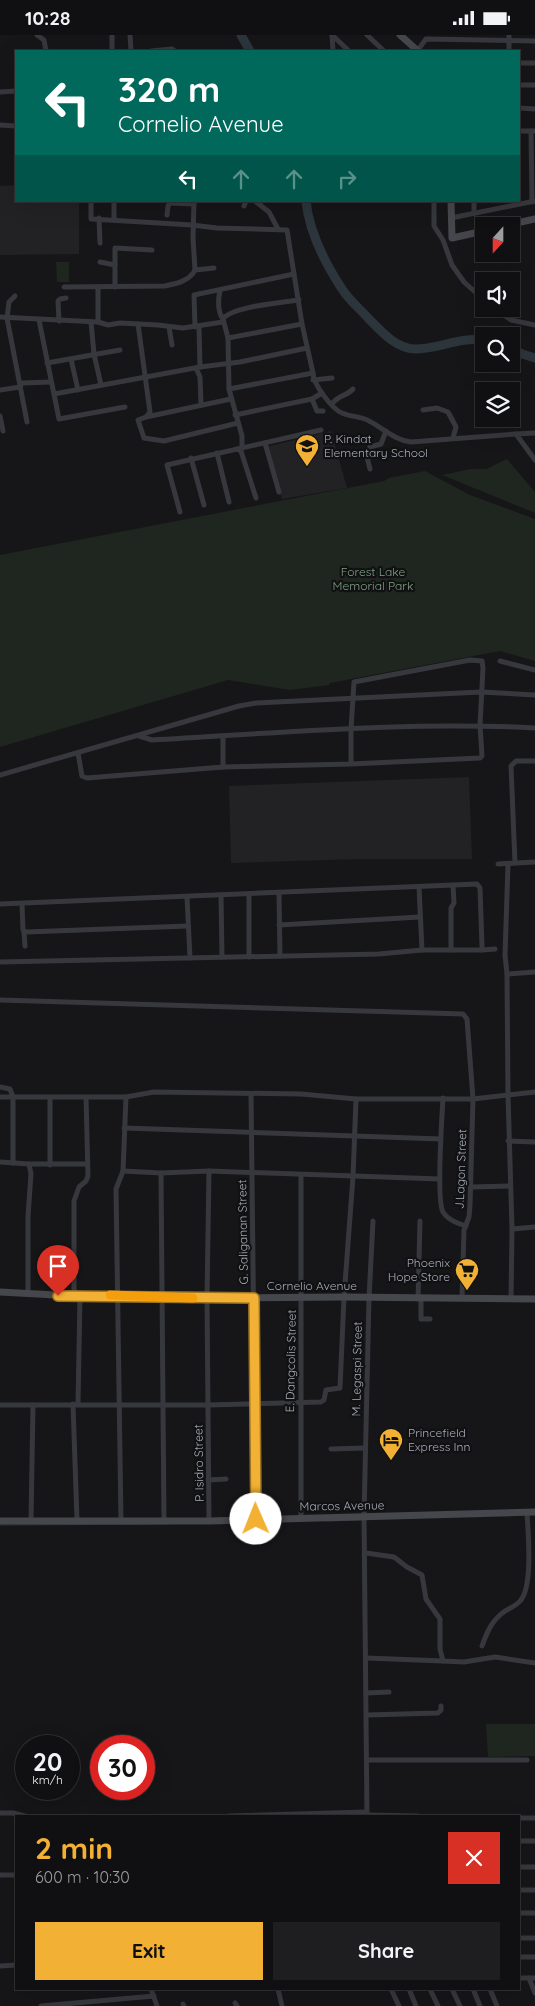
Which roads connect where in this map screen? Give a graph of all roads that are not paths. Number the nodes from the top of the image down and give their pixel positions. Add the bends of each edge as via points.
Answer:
1 (37, 35) edge
2 (112, 35) edge
3 (130, 35) edge
4 (332, 35) edge
5 (367, 35) edge
6 (402, 36) edge
7 (426, 37) edge
8 (509, 38) edge
9 (535, 41) edge
10 (46, 50) edge
11 (112, 50) edge
12 (131, 50) edge
13 (333, 50) edge
14 (348, 50) edge
15 (383, 50) edge
16 (417, 50) edge
17 (419, 50) edge
18 (520, 63) edge
19 (535, 63) edge
20 (520, 85) edge
21 (535, 85) edge
22 (15, 91) edge
23 (0, 92) edge
24 (520, 108) edge
25 (535, 109) edge
26 (0, 125) edge
27 (15, 126) edge
28 (520, 131) edge
29 (533, 131) edge
30 (91, 202) edge
31 (114, 202) edge
32 (170, 202) edge
33 (256, 202) edge
34 (434, 202) edge
35 (451, 202) edge
36 (474, 202) edge
37 (533, 202) edge
38 (194, 203) edge
39 (474, 213) junction
40 (167, 215) dead end
41 (100, 218) junction
42 (451, 218) junction
43 (114, 219) junction
44 (535, 219) edge
45 (520, 222) edge
46 (192, 225) junction
47 (278, 229) junction
48 (475, 233) edge
49 (452, 238) junction
50 (443, 240) junction
51 (100, 243) dead end
52 (152, 250) dead end
53 (100, 262) dead end
54 (115, 265) junction
55 (214, 268) dead end
56 (195, 270) junction
57 (294, 274) junction
58 (64, 287) dead end
59 (98, 287) junction
60 (115, 287) junction
61 (220, 290) junction
62 (475, 292) edge
63 (15, 296) dead end
64 (66, 298) dead end
65 (299, 300) junction
66 (0, 317) edge
67 (507, 317) edge
68 (7, 318) junction
69 (39, 320) junction
70 (59, 321) junction
71 (223, 321) junction
72 (91, 322) junction
73 (98, 322) junction
74 (138, 324) junction
75 (302, 324) junction
76 (535, 325) edge
77 (169, 327) junction
78 (197, 327) junction
79 (228, 338) junction
80 (172, 345) dead end
81 (307, 348) junction
82 (120, 349) dead end
83 (94, 354) junction
84 (71, 359) junction
85 (47, 363) junction
86 (229, 363) junction
87 (198, 367) junction
88 (313, 373) junction
89 (146, 377) junction
90 (332, 378) dead end
91 (313, 380) junction
92 (51, 382) junction
93 (101, 385) junction
94 (20, 387) junction
95 (229, 389) junction
96 (353, 389) dead end
97 (0, 390) edge
98 (78, 390) junction
99 (322, 393) junction
100 (54, 394) junction
101 (231, 399) junction
102 (312, 399) junction
103 (332, 404) junction
104 (201, 405) junction
105 (125, 407) dead end
106 (423, 410) dead end
107 (323, 411) dead end
108 (235, 415) junction
109 (0, 416) edge
110 (146, 417) junction
111 (27, 422) dead end
112 (238, 423) junction
113 (321, 430) dead end
114 (3, 431) dead end
115 (386, 431) junction
116 (535, 433) edge
117 (516, 434) junction
118 (453, 438) junction
119 (265, 443) junction
120 (239, 448) junction
121 (217, 453) junction
122 (191, 459) junction
123 (535, 460) edge
124 (370, 469) dead end
125 (279, 492) dead end
126 (256, 498) dead end
127 (228, 502) dead end
128 (204, 505) dead end
129 (180, 511) dead end
130 (500, 661) dead end
131 (535, 670) edge
132 (481, 692) junction
133 (535, 695) edge
134 (352, 698) junction
135 (480, 725) junction
136 (535, 728) edge
137 (351, 729) junction
138 (139, 736) junction
139 (223, 736) junction
140 (78, 753) junction
141 (535, 761) edge
142 (351, 765) junction
143 (223, 767) junction
144 (0, 775) edge
145 (535, 862) edge
146 (515, 863) junction
147 (498, 864) dead end
148 (508, 864) junction
149 (454, 886) junction
150 (419, 887) junction
151 (279, 893) junction
152 (249, 894) junction
153 (221, 895) junction
154 (187, 897) junction
155 (0, 904) edge
156 (22, 904) junction
157 (420, 917) junction
158 (279, 925) junction
159 (188, 926) junction
160 (24, 932) junction
161 (25, 946) dead end
162 (495, 949) dead end
163 (422, 950) junction
164 (451, 950) junction
165 (482, 950) junction
166 (280, 956) junction
167 (222, 957) junction
168 (249, 957) junction
169 (190, 958) junction
170 (0, 962) edge
171 (535, 972) edge
172 (507, 973) junction
173 (0, 1001) edge
174 (0, 1087) edge
175 (535, 1092) edge
176 (251, 1094) junction
177 (508, 1095) junction
178 (0, 1097) edge
179 (13, 1097) junction
180 (86, 1097) junction
181 (126, 1097) junction
182 (50, 1098) junction
183 (356, 1099) junction
184 (443, 1099) junction
185 (473, 1099) junction
186 (124, 1128) junction
187 (251, 1132) junction
188 (355, 1136) junction
189 (440, 1139) junction
190 (508, 1141) junction
191 (535, 1142) edge
192 (0, 1162) edge
193 (13, 1163) junction
194 (29, 1164) junction
195 (86, 1164) junction
196 (50, 1165) junction
197 (123, 1171) junction
198 (209, 1171) junction
199 (252, 1172) junction
200 (161, 1173) junction
201 (301, 1175) junction
202 (353, 1177) junction
203 (440, 1179) junction
204 (510, 1186) junction
205 (471, 1187) junction
206 (373, 1221) dead end
207 (420, 1221) dead end
208 (466, 1226) junction
209 (535, 1227) edge
210 (512, 1229) junction
211 (0, 1292) edge
212 (28, 1294) junction
213 (119, 1295) junction
214 (77, 1296) junction
215 (162, 1297) junction
216 (344, 1297) junction
217 (207, 1298) junction
218 (254, 1298) junction
219 (302, 1298) junction
220 (369, 1298) junction
221 (462, 1298) junction
222 (420, 1299) junction
223 (511, 1299) junction
224 (535, 1299) edge
225 (430, 1319) dead end
226 (300, 1402) junction
227 (254, 1403) junction
228 (76, 1404) junction
229 (0, 1405) edge
230 (33, 1405) junction
231 (120, 1405) junction
232 (164, 1405) junction
233 (208, 1405) junction
234 (366, 1448) junction
235 (331, 1449) dead end
236 (226, 1479) dead end
237 (208, 1480) junction
238 (531, 1512) edge
239 (364, 1516) junction
240 (302, 1518) junction
241 (256, 1519) junction
242 (30, 1520) junction
243 (77, 1520) junction
244 (0, 1521) edge
245 (121, 1521) junction
246 (164, 1521) junction
247 (209, 1521) junction
248 (366, 1553) junction
249 (482, 1646) dead end
250 (366, 1658) junction
251 (443, 1661) junction
252 (535, 1663) edge
253 (389, 1692) dead end
254 (366, 1693) junction
255 (441, 1706) dead end
256 (366, 1715) junction
257 (367, 1760) junction
258 (527, 1760) dead end
259 (0, 1813) edge
260 (366, 1814) edge
261 (22, 1815) edge
262 (298, 1815) edge
263 (392, 1815) edge
264 (520, 1818) edge
265 (535, 1818) edge
266 (520, 1841) edge
267 (535, 1841) edge
268 (520, 1867) edge
269 (535, 1867) edge
270 (0, 1875) edge
271 (15, 1875) edge
272 (520, 1890) edge
273 (535, 1890) edge
274 (520, 1913) edge
275 (535, 1913) edge
276 (520, 1938) edge
277 (535, 1938) edge
278 (520, 1957) edge
279 (535, 1957) edge
280 (0, 1965) edge
281 (15, 1965) edge
282 (520, 1978) edge
283 (529, 1978) junction
284 (535, 1978) edge
285 (151, 1990) edge
286 (278, 1990) edge
287 (391, 1990) edge
288 (408, 1990) edge
289 (430, 1990) edge
290 (452, 1990) edge
291 (473, 1990) edge
292 (490, 1990) edge
293 (535, 1993) edge
294 (154, 1996) junction
295 (60, 2005) edge
296 (41, 2006) edge
297 (157, 2006) edge
298 (282, 2006) edge
299 (398, 2006) edge
300 (416, 2006) edge
301 (438, 2006) edge
302 (460, 2006) edge
303 (480, 2006) edge
304 (497, 2006) edge

1 - 10 street via 44,40
2 - 11 street
3 - 12 street
4 - 13 street
4 - 14 street
5 - 15 street
6 - 16 street
7 - 8 street
7 - 17 street
8 - 9 street
18 - 19 street
20 - 21 street
22 - 23 street
24 - 25 street
26 - 27 street
28 - 29 street
29 - 37 street
30 - 41 street via 91,219
31 - 43 street
32 - 38 street
32 - 40 street
33 - 47 street via 265,208
34 - 50 street via 434,226
35 - 42 street
36 - 39 street
37 - 39 street
38 - 46 street
39 - 42 street
41 - 43 street
41 - 51 street
42 - 49 street
43 - 46 street
44 - 45 street
46 - 47 street via 217,229
46 - 56 street
47 - 57 street via 287,230
48 - 49 street
49 - 50 street
50 - 62 street via 459,275
52 - 54 street via 115,247
53 - 54 street
54 - 60 street
55 - 56 street
56 - 60 street via 184,280 170,285
57 - 61 street
57 - 65 street
58 - 59 street
59 - 60 street
59 - 73 street
61 - 71 street via 218,303
61 - 78 street via 194,295
63 - 68 street via 9,302
64 - 70 street via 59,299
65 - 71 street via 232,312
65 - 75 street
66 - 68 street
67 - 76 street
68 - 69 street
68 - 94 street
69 - 70 street
69 - 85 street
70 - 72 street
71 - 78 street
71 - 79 street
72 - 73 street
72 - 83 street
73 - 74 street
74 - 77 street
74 - 89 street
75 - 79 street
75 - 81 street
77 - 78 street
77 - 80 street
78 - 87 street
79 - 86 street
81 - 86 street
81 - 88 street
82 - 83 street
83 - 84 street
83 - 93 street
84 - 85 street
84 - 98 street
85 - 92 street
86 - 87 street
86 - 95 street
87 - 89 street
87 - 104 street
88 - 91 street
88 - 95 street
89 - 93 street
89 - 110 street via 150,412
90 - 91 street
91 - 99 street
92 - 94 street via 22,383
92 - 100 street
93 - 98 street
94 - 97 street
94 - 111 street
95 - 101 street
96 - 103 street via 337,397
98 - 100 street
99 - 102 street
99 - 103 street
100 - 105 street via 60,419
101 - 104 street
101 - 108 street
102 - 107 street via 317,411
102 - 108 street
103 - 115 street via 340,413 366,419
104 - 110 street
106 - 118 street via 437,408 448,412 456,427
108 - 112 street
109 - 114 street
110 - 112 street via 138,420 142,434 146,439 157,441
112 - 120 street via 242,436
113 - 119 street
115 - 118 street via 411,442
115 - 124 street via 381,444 370,447 367,452
116 - 117 street
117 - 118 street
117 - 123 street
119 - 120 street
119 - 125 street
120 - 121 street
120 - 126 street
121 - 122 street
121 - 127 street
122 - 128 street
122 - 129 street via 167,465
130 - 131 street
132 - 133 street
132 - 134 street
132 - 134 street via 483,663 474,659 356,681
132 - 135 street
134 - 137 street
134 - 138 street via 239,706
135 - 136 street
135 - 137 street
135 - 142 street via 480,758
137 - 139 street
137 - 142 street
138 - 139 street via 152,740
138 - 140 street
139 - 143 street
140 - 143 street via 84,778
140 - 144 street
141 - 146 street via 516,761 511,766
142 - 143 street
145 - 146 street
146 - 148 street
147 - 148 street
148 - 172 street
149 - 150 street
149 - 164 street
149 - 165 street via 480,886
150 - 151 street
150 - 157 street
151 - 152 street
151 - 158 street
152 - 153 street
152 - 168 street
153 - 154 street
153 - 167 street
154 - 156 street
154 - 159 street
155 - 156 street
156 - 160 street
157 - 158 street
157 - 163 street
158 - 166 street
159 - 160 street
159 - 169 street
160 - 161 street
162 - 165 street
163 - 164 street
163 - 166 street
164 - 165 street
166 - 168 street
167 - 168 street
167 - 169 street
169 - 170 street
171 - 172 street
172 - 177 street
173 - 185 street, J.Lagon Street via 463,1014 467,1019
174 - 179 street via 10,1089
175 - 177 street
176 - 181 street via 154,1092
176 - 183 street
176 - 187 street, G. Saliganan Street
177 - 185 street
177 - 190 street
178 - 179 street
179 - 182 street
179 - 193 street
180 - 181 street
180 - 182 street
180 - 195 street
181 - 186 street
182 - 196 street
183 - 184 street
183 - 188 street
184 - 185 street
184 - 189 street
185 - 205 street, J.Lagon Street
186 - 187 street
186 - 197 street
187 - 188 street
187 - 199 street, G. Saliganan Street
188 - 189 street
188 - 202 street
189 - 203 street
190 - 191 street
190 - 204 street
192 - 193 street
193 - 194 street
194 - 196 street
194 - 212 street
195 - 196 street
195 - 214 street via 88,1178 79,1187 74,1201
197 - 200 street
197 - 213 street via 116,1189
198 - 199 street
198 - 200 street
198 - 217 street, P. Isidro Street
199 - 201 street
199 - 218 street, G. Saliganan Street
200 - 215 street
201 - 202 street
201 - 219 street, E. Dangcolis Street
202 - 203 street
202 - 216 street
203 - 208 street via 443,1211
204 - 205 street
204 - 210 street
205 - 208 street, J.Lagon Street via 470,1217
206 - 220 street, M. Legaspi Street
207 - 222 street
208 - 221 street, J.Lagon Street
209 - 210 street
210 - 223 street
211 - 212 street, Cornelio Avenue
212 - 214 street, Cornelio Avenue
213 - 214 street, Cornelio Avenue
213 - 215 street, Cornelio Avenue
213 - 231 street
214 - 228 street
215 - 217 street, Cornelio Avenue
215 - 232 street
216 - 219 street, Cornelio Avenue
216 - 220 street, Cornelio Avenue
216 - 226 street via 340,1387 326,1390 322,1402
217 - 218 street, Cornelio Avenue
217 - 233 street, P. Isidro Street
218 - 219 street, Cornelio Avenue
218 - 227 street, G. Saliganan Street
219 - 226 street, E. Dangcolis Street
220 - 222 street, Cornelio Avenue
220 - 234 street, M. Legaspi Street
221 - 222 street, Cornelio Avenue
221 - 223 street, Cornelio Avenue
222 - 225 street via 421,1319
223 - 224 street, Cornelio Avenue
226 - 227 street
226 - 240 street, E. Dangcolis Street
227 - 233 street
227 - 241 street, G. Saliganan Street
228 - 230 street
228 - 231 street
228 - 243 street
229 - 230 street
230 - 242 street
231 - 232 street
231 - 245 street
232 - 233 street
232 - 246 street
233 - 237 street, P. Isidro Street
234 - 235 street
234 - 239 street, M. Legaspi Street
236 - 237 street
237 - 247 street, P. Isidro Street
238 - 239 street, Marcos Avenue
238 - 249 street via 526,1588 519,1603 492,1623
239 - 240 street, Marcos Avenue
239 - 248 street, M. Legaspi Street
240 - 241 street, Marcos Avenue
241 - 247 street, Marcos Avenue
242 - 243 street, Marcos Avenue
242 - 244 street, Marcos Avenue
243 - 245 street, Marcos Avenue
245 - 246 street, Marcos Avenue
246 - 247 street, Marcos Avenue
248 - 250 street, M. Legaspi Street
248 - 251 street via 394,1557 422,1575 426,1599 440,1619
250 - 251 street
250 - 254 street, M. Legaspi Street
251 - 252 street via 464,1662 495,1657
253 - 254 street
254 - 256 street, M. Legaspi Street
255 - 256 street via 438,1713
256 - 257 street, M. Legaspi Street
257 - 258 street
257 - 260 street, M. Legaspi Street
259 - 261 street
260 - 262 street
260 - 263 street
264 - 265 street
266 - 267 street
268 - 269 street
270 - 271 street
272 - 273 street
274 - 275 street
276 - 277 street
278 - 279 street
280 - 281 street
282 - 283 street
283 - 284 street
283 - 293 street
285 - 294 street
286 - 298 street
287 - 299 street
288 - 300 street
289 - 301 street
290 - 302 street
291 - 303 street
292 - 304 street
294 - 295 street
294 - 297 street
295 - 296 street

